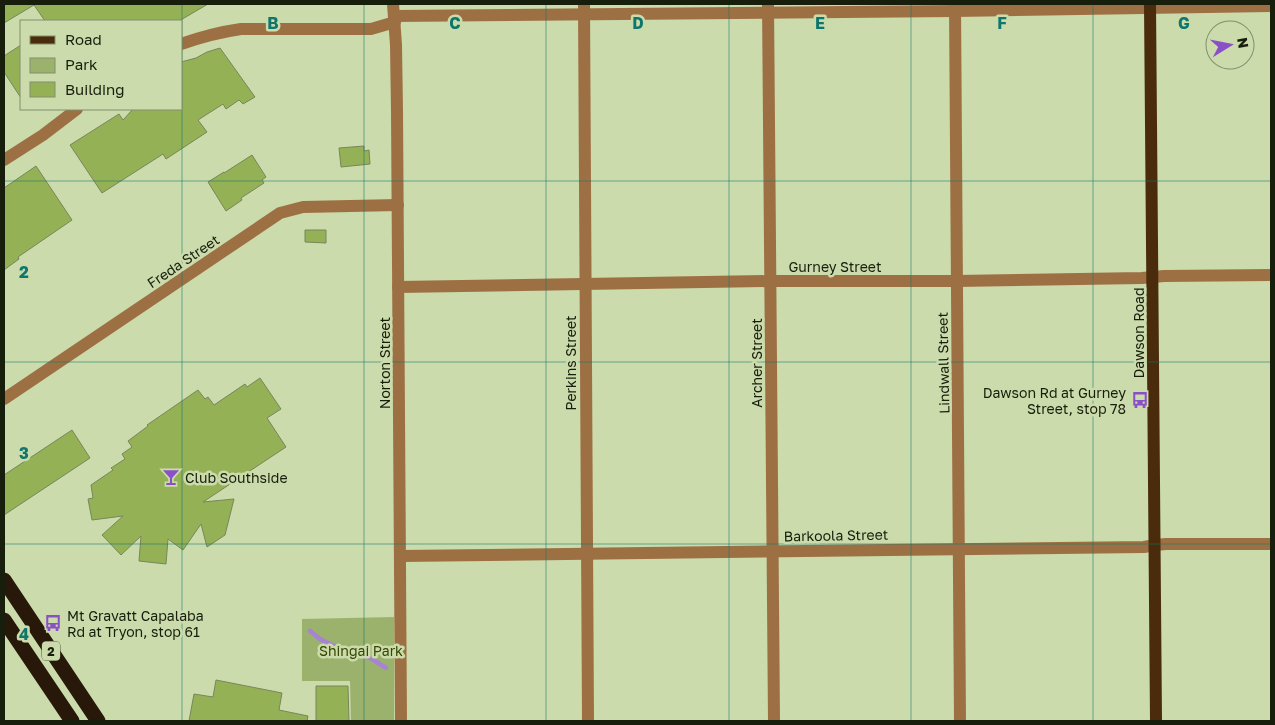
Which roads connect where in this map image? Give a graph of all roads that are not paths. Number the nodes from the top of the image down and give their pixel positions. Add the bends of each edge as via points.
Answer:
1 (1150, 6) edge
2 (1271, 6) edge
3 (955, 7) edge
4 (768, 8) edge
5 (584, 9) edge
6 (394, 14) edge
7 (182, 44) edge
8 (76, 110) edge
9 (4, 160) edge
10 (398, 205) junction
11 (1271, 275) edge
12 (1153, 277) junction
13 (770, 281) junction
14 (957, 281) junction
15 (585, 284) junction
16 (398, 287) junction
17 (4, 399) edge
18 (1271, 544) edge
19 (1155, 545) junction
20 (959, 549) junction
21 (772, 551) junction
22 (586, 553) junction
23 (400, 556) junction
24 (4, 580) edge
25 (4, 620) edge
26 (72, 721) edge
27 (98, 721) edge
28 (401, 721) edge
29 (588, 721) edge
30 (774, 721) edge
31 (960, 721) edge
32 (1156, 721) edge

1 - 2 street
1 - 3 street
1 - 12 main road, Dawson Road
3 - 4 street
3 - 14 street, Lindwall Street
4 - 5 street
4 - 13 street, Archer Street
5 - 6 street
5 - 15 street, Perkins Street
6 - 7 street via 371,29 242,29
6 - 10 street, Norton Street
8 - 9 street
10 - 16 street, Norton Street
10 - 17 street, Freda Street via 303,207 280,213
11 - 12 street, Gurney Street
12 - 14 street, Gurney Street
12 - 19 main road, Dawson Road
13 - 14 street, Gurney Street
13 - 15 street, Gurney Street
13 - 21 street, Archer Street
14 - 20 street, Lindwall Street
15 - 16 street, Gurney Street
15 - 22 street, Perkins Street
16 - 23 street, Norton Street
18 - 19 street, Barkoola Street
19 - 20 street, Barkoola Street
19 - 32 main road, Dawson Road
20 - 21 street, Barkoola Street
20 - 31 street, Lindwall Street
21 - 22 street, Barkoola Street
21 - 30 street, Archer Street
22 - 23 street, Barkoola Street
22 - 29 street, Perkins Street
23 - 28 street, Norton Street
24 - 27 highway, 2
25 - 26 highway, 2

